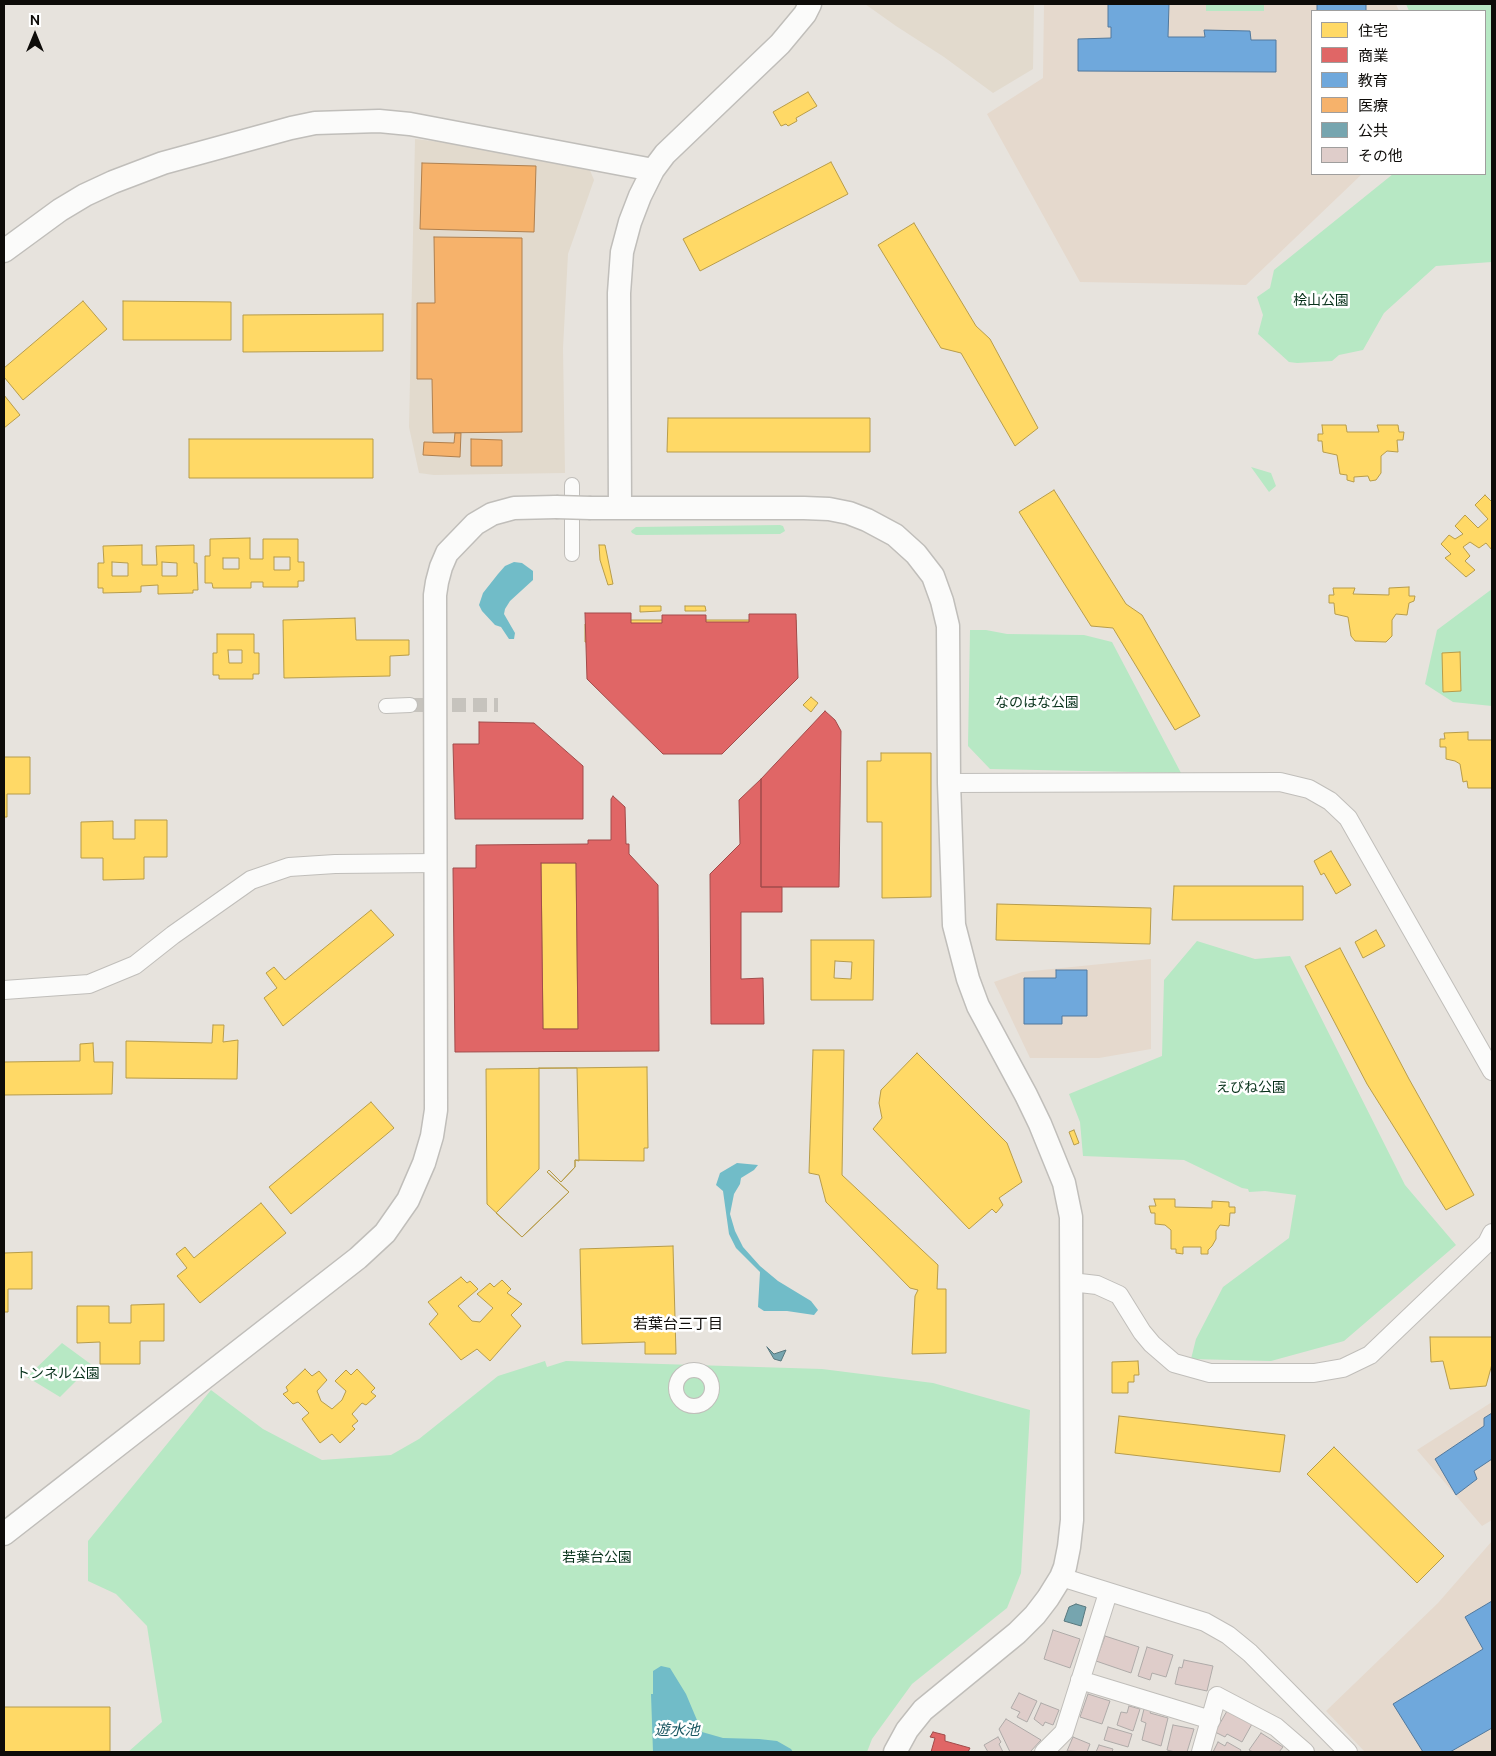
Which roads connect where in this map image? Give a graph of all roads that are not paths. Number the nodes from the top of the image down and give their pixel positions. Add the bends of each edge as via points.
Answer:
1 (810, 4) edge
2 (653, 170) junction
3 (4, 251) edge
4 (572, 485) dead end
5 (620, 508) junction
6 (572, 554) dead end
7 (410, 705) tunnel mouth
8 (386, 706) dead end
9 (948, 783) junction
10 (436, 863) junction
11 (4, 990) edge
12 (1492, 1071) edge
13 (1492, 1233) edge
14 (1071, 1282) junction
15 (4, 1534) edge
16 (1061, 1577) junction
17 (1108, 1593) junction
18 (1080, 1680) junction
19 (1211, 1720) junction
20 (895, 1752) edge
21 (1044, 1752) edge
22 (1201, 1752) edge
23 (1305, 1752) edge
24 (1348, 1752) edge

1 - 2 street via 780,44 681,137
2 - 3 street via 410,124 379,121 315,123 163,163 113,182 60,210
2 - 5 street via 630,222 620,270
4 - 6 street
5 - 9 street via 829,509 867,520 895,536 916,554 933,576 948,626
5 - 10 street, bridge via 514,508 492,514 474,524 448,553 441,567 435,595
7 - 8 street
9 - 12 street via 1280,782 1309,789 1330,801 1348,818
9 - 14 street via 954,925 978,1006 1026,1095 1064,1183 1071,1217
10 - 11 street via 289,867 251,880 135,965 89,984
10 - 15 street via 436,1110 424,1163 408,1200 385,1233 358,1258
13 - 14 street via 1487,1243 1370,1355 1342,1368 1314,1373 1210,1373 1174,1363 1142,1332 1119,1295 1097,1285
14 - 16 street via 1072,1520
16 - 17 street
16 - 20 street via 1035,1615 1017,1633 923,1710
17 - 18 street
17 - 24 street via 1205,1622 1228,1635
18 - 19 street
18 - 21 street via 1064,1732
19 - 22 street
19 - 23 street via 1217,1696 1276,1727

